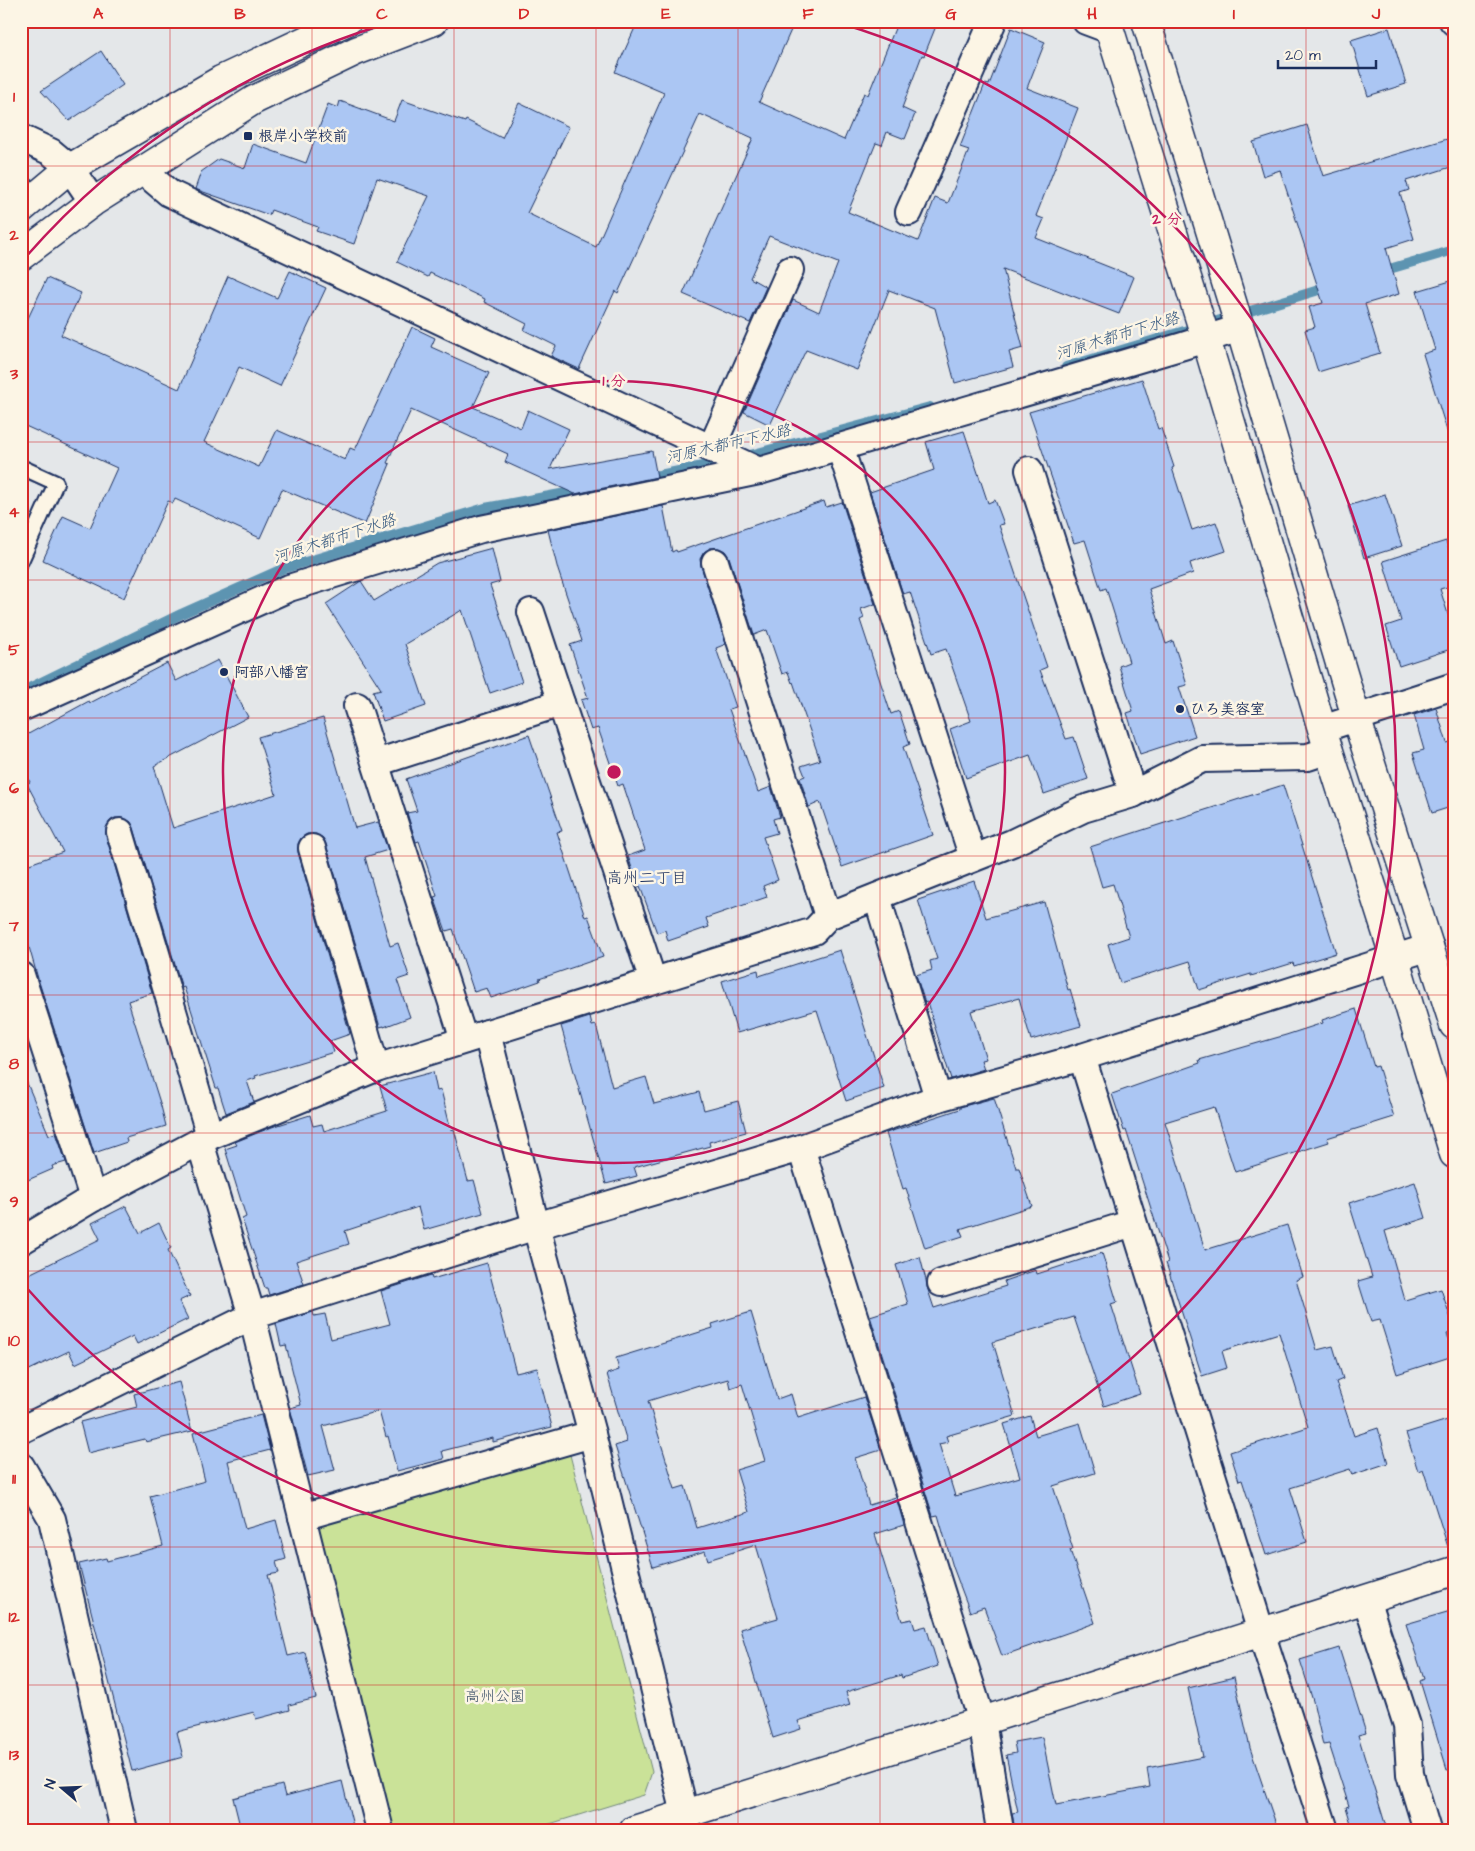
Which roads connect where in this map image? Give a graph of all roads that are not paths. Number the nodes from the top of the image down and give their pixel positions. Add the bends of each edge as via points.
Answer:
1 (347, 21) edge
2 (434, 21) edge
3 (993, 21) edge
4 (1146, 21) edge
5 (1101, 24) edge
6 (21, 138) edge
7 (70, 168) junction
8 (143, 171) junction
9 (93, 202) junction
10 (21, 209) edge
11 (909, 212) dead end
12 (21, 256) edge
13 (790, 270) dead end
14 (1240, 328) junction
15 (1206, 339) junction
16 (840, 447) junction
17 (711, 449) junction
18 (21, 467) edge
19 (1030, 470) dead end
20 (759, 471) junction
21 (21, 562) edge
22 (715, 562) dead end
23 (531, 612) dead end
24 (1454, 686) edge
25 (561, 703) junction
26 (357, 706) dead end
27 (21, 708) edge
28 (1356, 717) junction
29 (1326, 739) junction
30 (376, 763) junction
31 (1133, 794) junction
32 (120, 832) dead end
33 (312, 848) dead end
34 (973, 858) junction
35 (877, 897) junction
36 (828, 916) junction
37 (1430, 947) junction
38 (1395, 960) junction
39 (21, 975) edge
40 (652, 981) junction
41 (1454, 1025) edge
42 (476, 1036) junction
43 (1082, 1057) junction
44 (376, 1068) junction
45 (938, 1098) junction
46 (205, 1139) junction
47 (801, 1148) junction
48 (1454, 1154) edge
49 (93, 1198) junction
50 (1133, 1223) junction
51 (536, 1226) junction
52 (21, 1241) edge
53 (941, 1283) dead end
54 (252, 1316) junction
55 (21, 1430) edge
56 (592, 1434) junction
57 (21, 1466) edge
58 (302, 1517) junction
59 (1454, 1571) edge
60 (1366, 1599) junction
61 (1261, 1632) junction
62 (982, 1722) junction
63 (686, 1822) edge
64 (124, 1830) edge
65 (380, 1830) edge
66 (634, 1830) edge
67 (1000, 1830) edge
68 (1325, 1830) edge
69 (1428, 1830) edge

1 - 7 street via 221,80
2 - 8 street via 356,51 254,100
3 - 11 street
4 - 14 street
5 - 15 street
6 - 7 street via 51,152
7 - 9 street
7 - 10 street
8 - 9 street
8 - 17 street via 169,192
9 - 12 street
13 - 17 street
14 - 15 street
14 - 28 street
15 - 16 street
15 - 29 street
16 - 20 street
16 - 34 street
17 - 20 street
18 - 21 lane via 56,482
19 - 31 street
20 - 27 street via 482,528 289,588
22 - 36 street
23 - 25 street
24 - 28 street
25 - 30 street
25 - 40 street
26 - 30 street
28 - 29 street
28 - 37 street
29 - 31 street via 1308,757 1202,759
29 - 38 street
30 - 42 street
31 - 34 street via 1083,809
32 - 46 street
33 - 44 street
34 - 35 street
35 - 36 street
35 - 45 street
36 - 40 street via 814,931
37 - 38 street
37 - 41 street
38 - 43 street
38 - 48 street
39 - 49 street
40 - 42 street
42 - 44 street
42 - 51 street
43 - 45 street
43 - 50 street
44 - 46 street
45 - 47 street
46 - 49 street
46 - 54 street
47 - 51 street
47 - 62 street
49 - 52 street
50 - 53 street
50 - 61 street
51 - 54 street
51 - 56 street
54 - 55 street
54 - 58 street
56 - 58 street
56 - 63 street
57 - 64 street via 52,1519
58 - 65 street
59 - 60 street
60 - 61 street
60 - 69 street via 1407,1726 1410,1774
61 - 62 street
61 - 68 street
62 - 63 street
62 - 67 street
63 - 66 street

